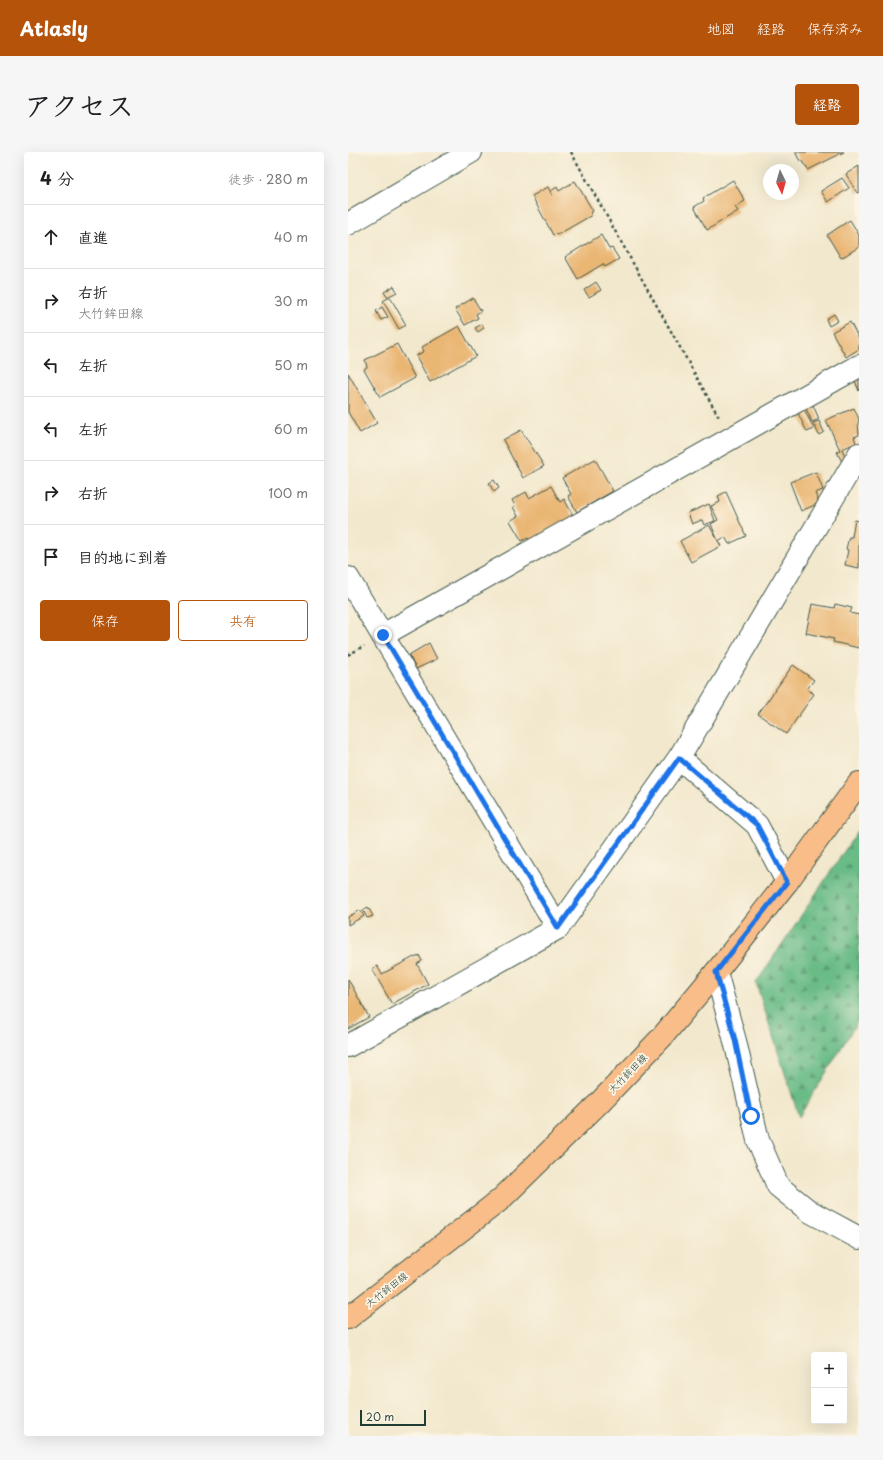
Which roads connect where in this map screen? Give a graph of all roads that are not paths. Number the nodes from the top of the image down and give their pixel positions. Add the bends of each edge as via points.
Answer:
1 (471, 152) edge
2 (348, 224) edge
3 (859, 366) edge
4 (859, 454) edge
5 (348, 578) edge
6 (383, 635) junction
7 (679, 758) junction
8 (859, 783) edge
9 (787, 882) junction
10 (558, 928) junction
11 (716, 972) junction
12 (348, 1046) edge
13 (859, 1238) edge
14 (348, 1318) edge

1 - 2 street
3 - 6 street
4 - 7 street
5 - 6 street
6 - 10 street
7 - 9 street via 757,825
7 - 10 street
8 - 9 main road, 大竹鉾田線
9 - 11 main road, 大竹鉾田線
10 - 12 street
11 - 13 street via 758,1140 778,1186 809,1211
11 - 14 main road, 大竹鉾田線 via 662,1037 500,1200

